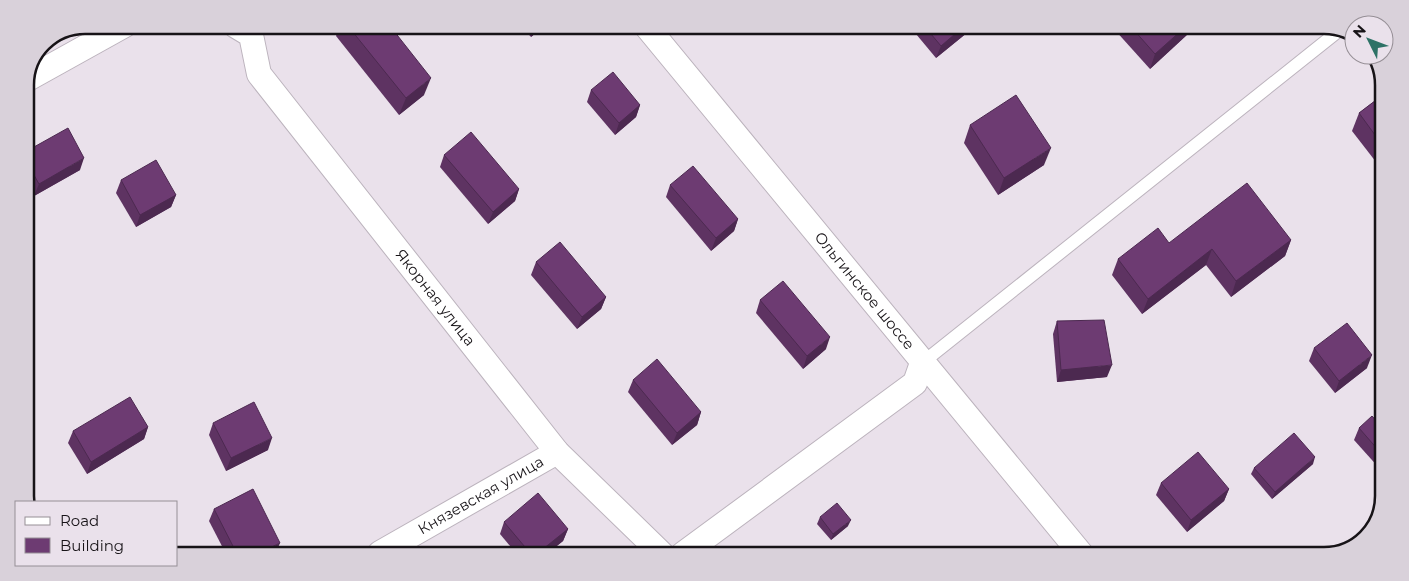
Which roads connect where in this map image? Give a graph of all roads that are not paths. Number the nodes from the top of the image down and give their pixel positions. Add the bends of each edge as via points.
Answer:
1 (109, 34) edge
2 (249, 34) edge
3 (660, 34) edge
4 (1335, 35) edge
5 (35, 75) edge
6 (922, 364) junction
7 (556, 452) junction
8 (390, 547) edge
9 (655, 547) edge
10 (692, 547) edge
11 (1075, 547) edge

1 - 5 street
2 - 7 street, Якорная улица via 259,74
3 - 6 street, Ольгинское шоссе
4 - 6 lane
6 - 10 street via 915,383
6 - 11 street, Ольгинское шоссе
7 - 8 street, Князевская улица
7 - 9 street, Якорная улица

